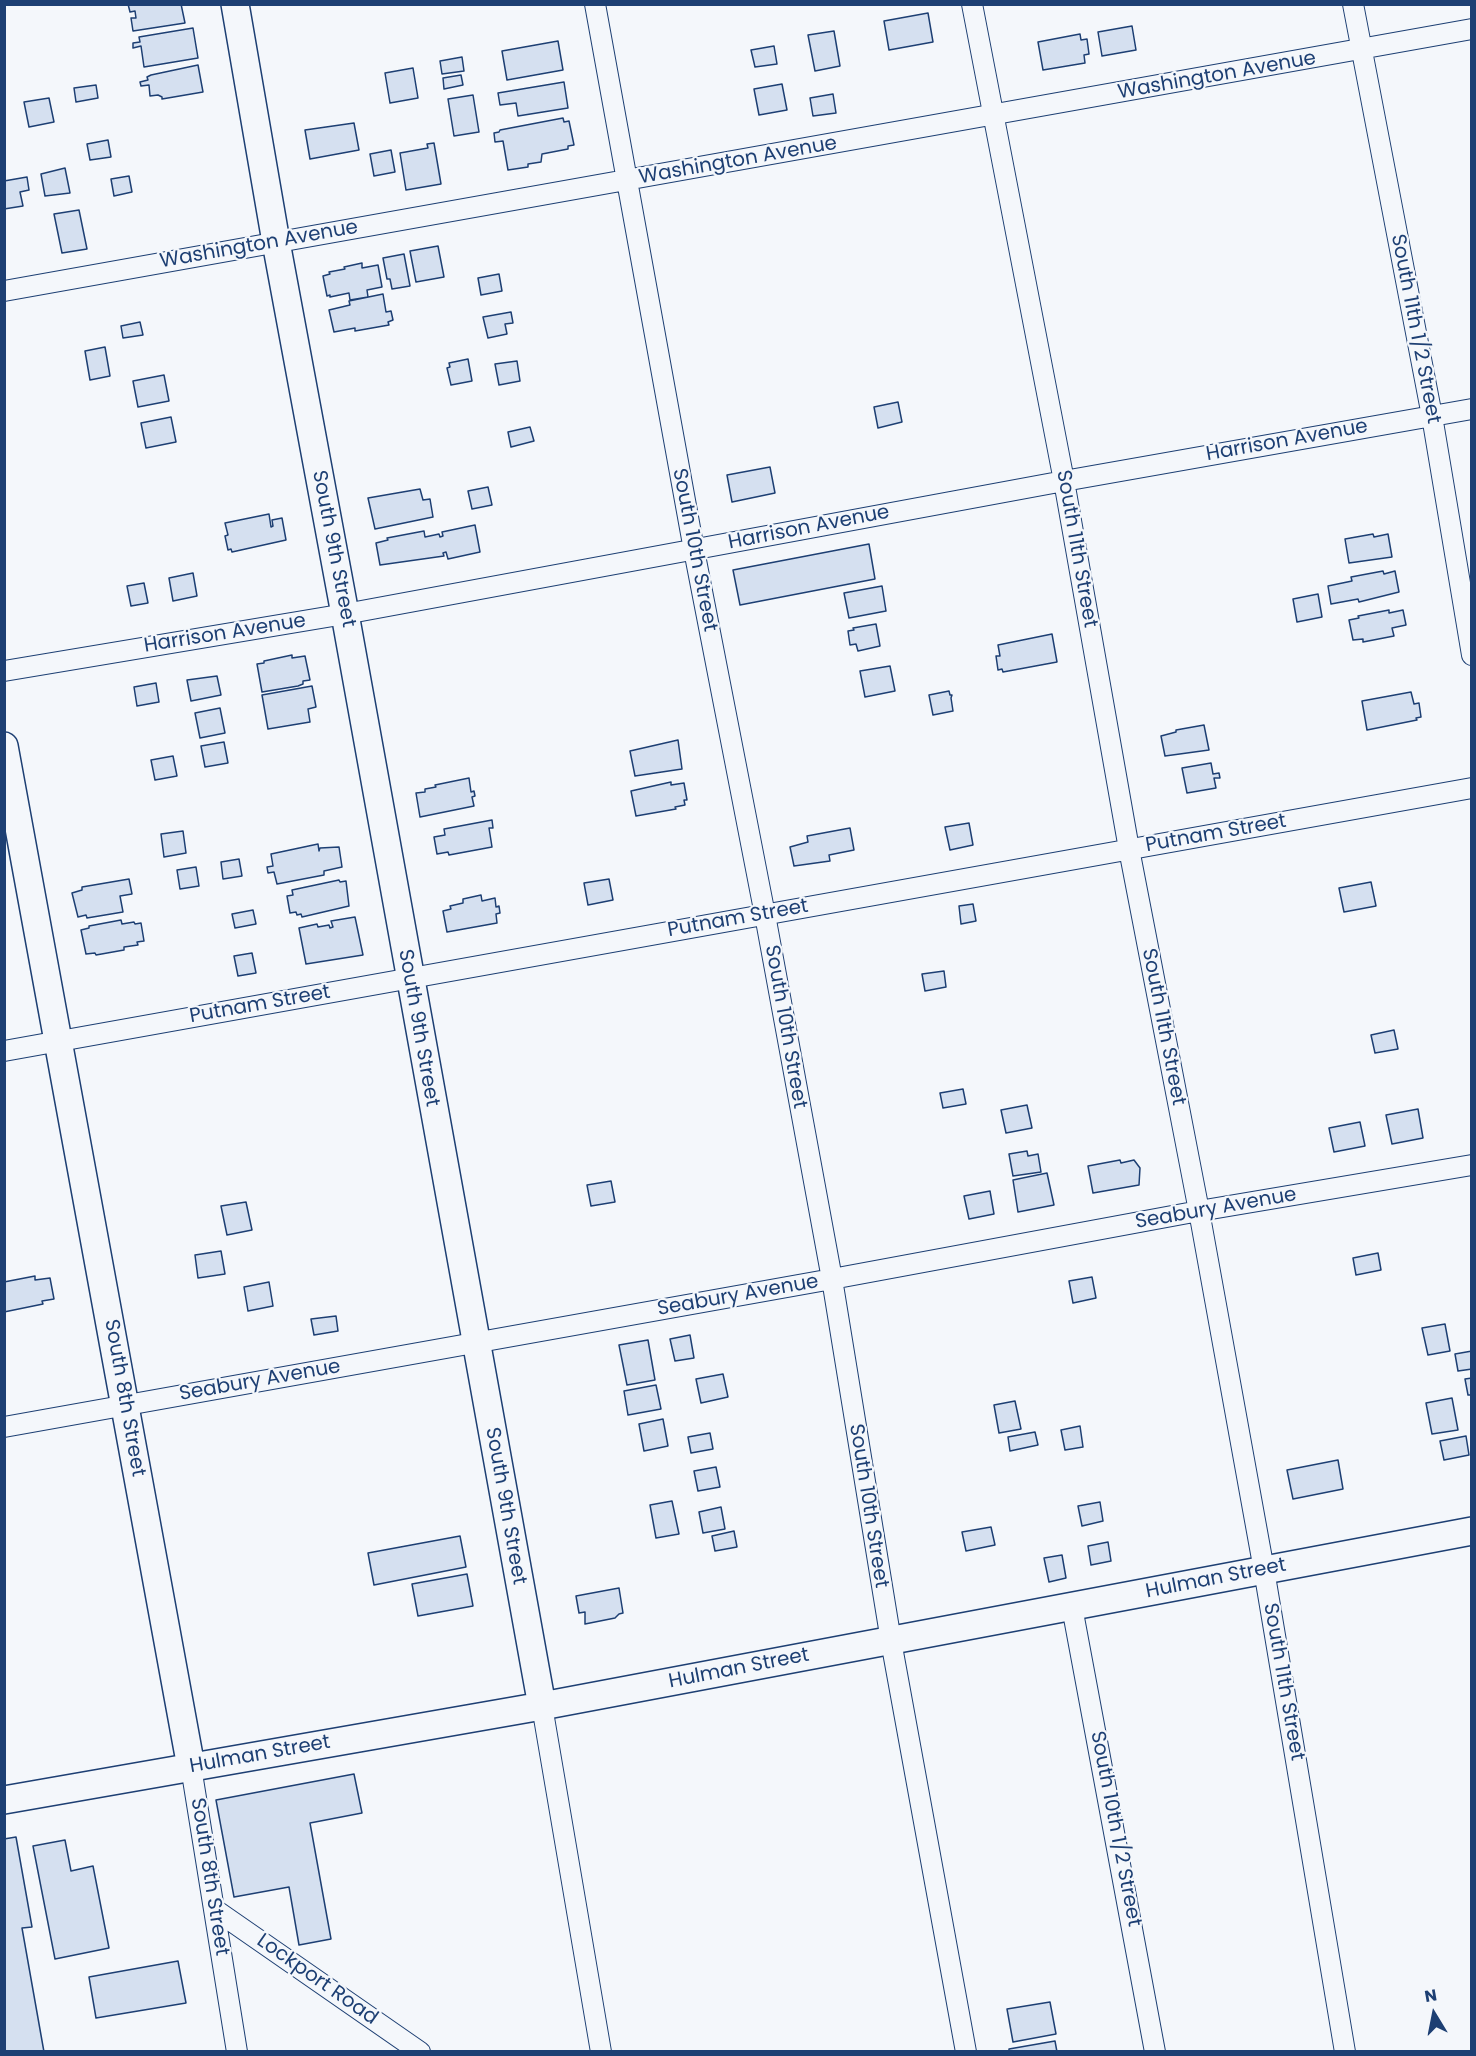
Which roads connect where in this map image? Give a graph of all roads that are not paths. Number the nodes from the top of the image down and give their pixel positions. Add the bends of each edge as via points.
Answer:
1 (235, 4) edge
2 (595, 4) edge
3 (972, 4) edge
4 (1353, 4) edge
5 (1472, 29) edge
6 (1362, 50) junction
7 (993, 116) junction
8 (626, 180) junction
9 (276, 242) junction
10 (4, 291) edge
11 (1472, 409) edge
12 (1432, 416) junction
13 (1064, 481) junction
14 (694, 550) junction
15 (345, 614) junction
16 (1472, 655) edge
17 (4, 671) edge
18 (4, 746) edge
19 (1472, 788) edge
20 (1129, 849) junction
21 (765, 915) junction
22 (409, 978) junction
23 (58, 1041) junction
24 (4, 1051) edge
25 (1472, 1165) edge
26 (1199, 1211) junction
27 (832, 1279) junction
28 (476, 1343) junction
29 (125, 1405) junction
30 (4, 1427) edge
31 (1472, 1531) edge
32 (1264, 1570) junction
33 (1072, 1607) junction
34 (891, 1641) junction
35 (542, 1706) junction
36 (191, 1767) junction
37 (4, 1800) edge
38 (214, 1910) junction
39 (237, 2052) edge
40 (420, 2052) edge
41 (601, 2052) edge
42 (966, 2052) edge
43 (1155, 2052) edge
44 (1345, 2052) edge

1 - 9 street, South 9th Street
2 - 8 street, South 10th Street
3 - 7 street, South 11th Street
4 - 6 street, South 11th 1/2 Street
5 - 6 street, Washington Avenue
6 - 7 street, Washington Avenue
6 - 12 street, South 11th 1/2 Street
7 - 8 street, Washington Avenue
7 - 13 street, South 11th Street
8 - 9 street, Washington Avenue
8 - 14 street, South 10th Street
9 - 10 street, Washington Avenue
9 - 15 street, South 9th Street
11 - 12 street, Harrison Avenue
12 - 13 street, Harrison Avenue
12 - 16 street, South 11th 1/2 Street
13 - 14 street, Harrison Avenue
13 - 20 street, South 11th Street
14 - 15 street, Harrison Avenue
14 - 21 street, South 10th Street
15 - 17 street, Harrison Avenue
15 - 22 street, South 9th Street
18 - 23 street, South 8th Street
19 - 20 street, Putnam Street
20 - 21 street, Putnam Street
20 - 26 street, South 11th Street
21 - 22 street, Putnam Street
21 - 27 street, South 10th Street
22 - 23 street, Putnam Street
22 - 28 street, South 9th Street
23 - 24 street, Putnam Street
23 - 29 street, South 8th Street
25 - 26 street, Seabury Avenue
26 - 27 street, Seabury Avenue
26 - 32 street, South 11th Street
27 - 28 street, Seabury Avenue
27 - 34 street, South 10th Street
28 - 29 street, Seabury Avenue
28 - 35 street, South 9th Street
29 - 30 street, Seabury Avenue
29 - 36 street, South 8th Street
31 - 32 street, Hulman Street
32 - 33 street, Hulman Street
32 - 44 street, South 11th Street
33 - 34 street, Hulman Street
33 - 43 street, South 10th 1/2 Street
34 - 35 street, Hulman Street
34 - 42 street, South 10th Street
35 - 36 street, Hulman Street
35 - 41 street, South 9th Street
36 - 37 street, Hulman Street
36 - 38 street, South 8th Street
38 - 39 street, South 8th Street
38 - 40 street, Lockport Road

